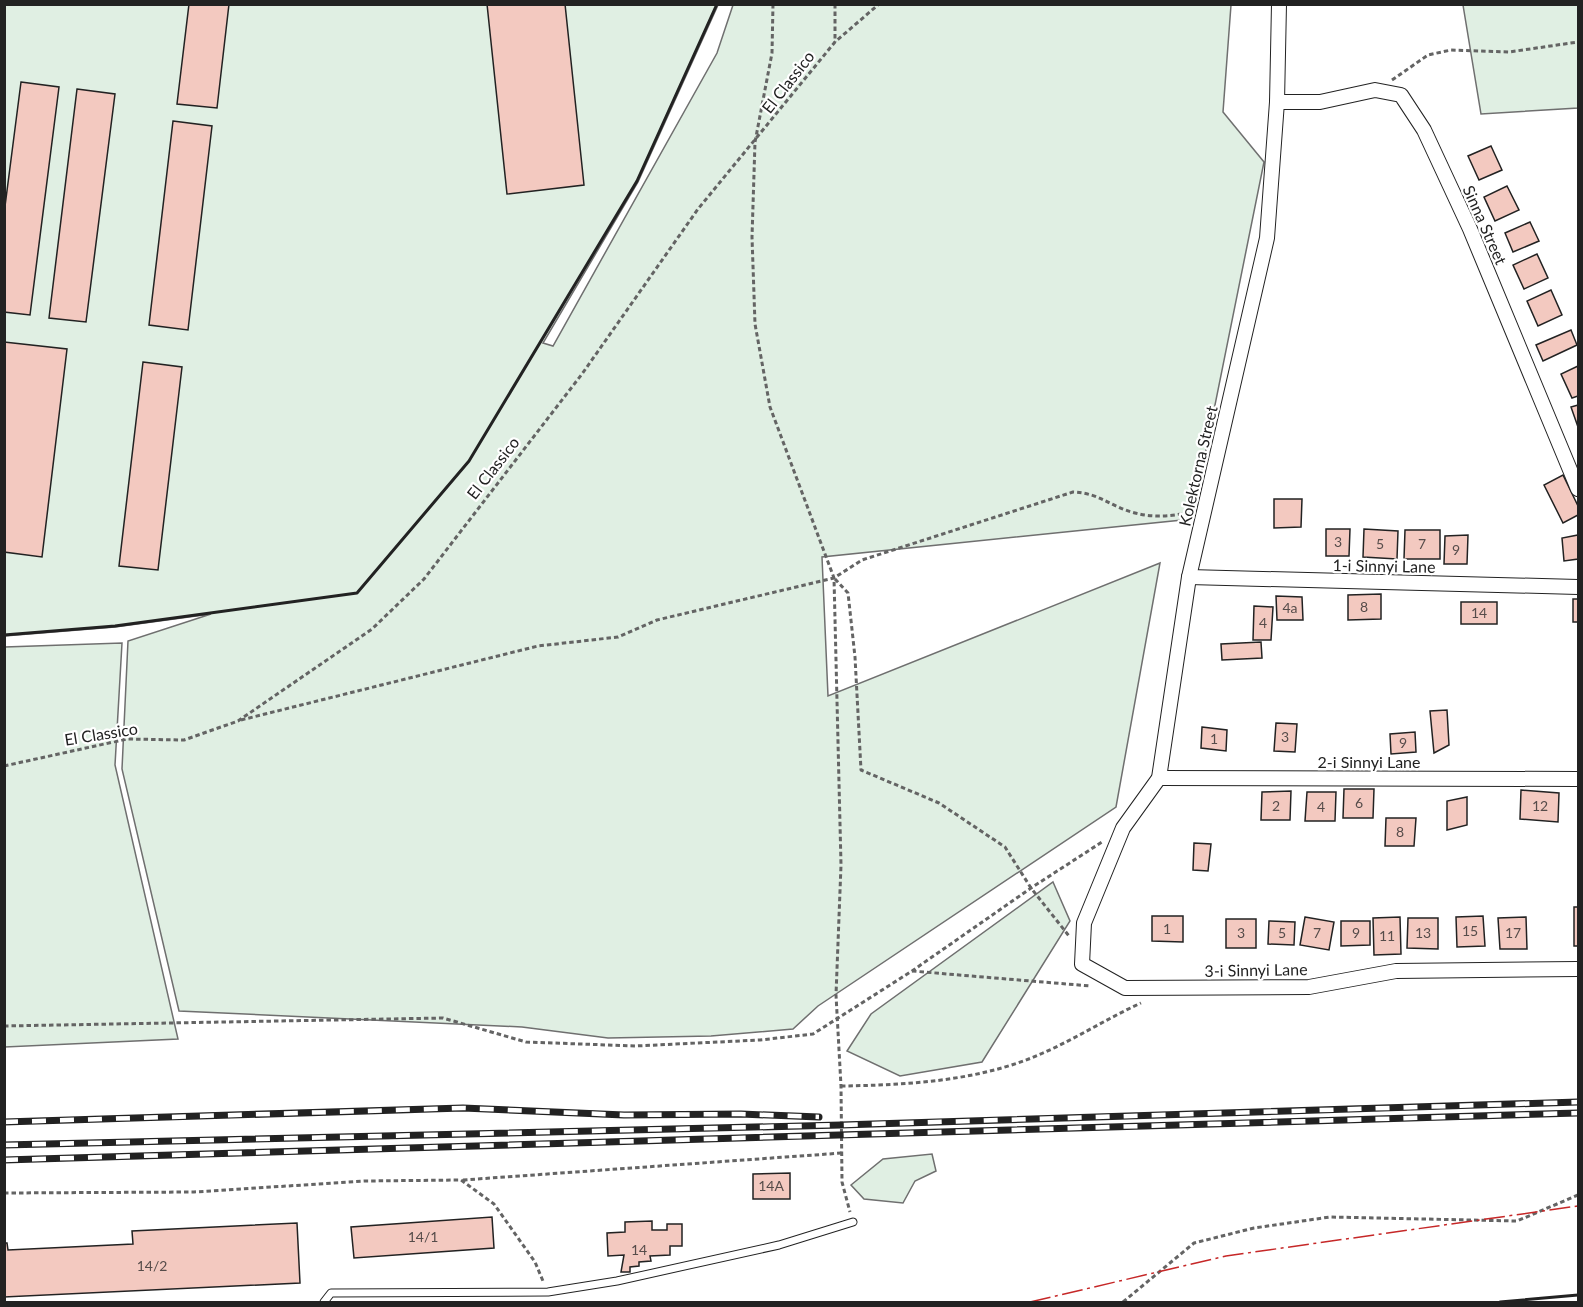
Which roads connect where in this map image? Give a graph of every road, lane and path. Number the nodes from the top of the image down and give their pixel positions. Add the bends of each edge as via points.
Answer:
1 (773, 4) edge
2 (835, 4) edge
3 (879, 4) edge
4 (1279, 4) edge
5 (835, 42) junction
6 (1578, 42) edge
7 (1375, 90) junction
8 (1277, 102) junction
9 (755, 142) junction
10 (1578, 489) edge
11 (1205, 509) junction
12 (1189, 577) junction
13 (834, 578) junction
14 (1578, 587) edge
15 (238, 720) junction
16 (4, 766) edge
17 (1159, 778) junction
18 (1578, 779) edge
19 (1123, 828) junction
20 (1031, 888) junction
21 (1081, 952) junction
22 (1578, 969) edge
23 (912, 971) junction
24 (1125, 988) junction
25 (1168, 988) junction
26 (837, 1020) junction
27 (4, 1026) edge
28 (841, 1086) junction
29 (842, 1153) junction
30 (461, 1180) junction
31 (4, 1193) edge
32 (1578, 1195) edge
33 (853, 1222) joint
34 (548, 1292) junction
35 (324, 1302) edge
36 (1124, 1302) edge

1 - 9 path via 772,53
2 - 5 path
3 - 5 path, El Classico
4 - 8 street, Kolektorna Street
5 - 9 path, El Classico
6 - 7 path via 1509,52 1451,50 1428,55
7 - 8 street, Sinna Street via 1320,102
7 - 10 street, Sinna Street via 1401,95 1424,130 1470,229
8 - 11 street, Kolektorna Street via 1267,238
9 - 13 path via 755,324 770,407
9 - 15 path, El Classico via 698,209 582,374 424,579 372,629
11 - 12 street, Kolektorna Street
11 - 13 path via 1174,516 1136,514 1090,493 1073,492 862,560
12 - 14 street, 1-i Sinnyi Lane
12 - 17 street, Kolektorna Street
13 - 15 path via 657,620 618,637 538,646
13 - 20 path via 848,593 861,770 939,803 1005,847
13 - 26 path via 841,865
15 - 16 path, El Classico via 184,740 127,739
17 - 18 street, 2-i Sinnyi Lane
17 - 19 street, Kolektorna Street
19 - 20 path
19 - 21 street via 1084,923
20 - 21 path
20 - 23 path
21 - 24 street, 3-i Sinnyi Lane via 1082,964
22 - 25 street, 3-i Sinnyi Lane via 1396,971 1309,987
23 - 24 path
23 - 26 path
24 - 25 street, 3-i Sinnyi Lane
25 - 28 path via 1043,1053 987,1072 919,1082
26 - 27 path via 813,1034 635,1046 526,1042 443,1018
26 - 28 path
28 - 29 path
29 - 30 path
29 - 33 path via 842,1182
30 - 31 path via 365,1181 194,1192
30 - 34 path via 494,1204 535,1262
32 - 36 path via 1517,1221 1330,1217 1254,1228 1194,1243
33 - 34 lane via 779,1245
34 - 35 lane via 331,1293

